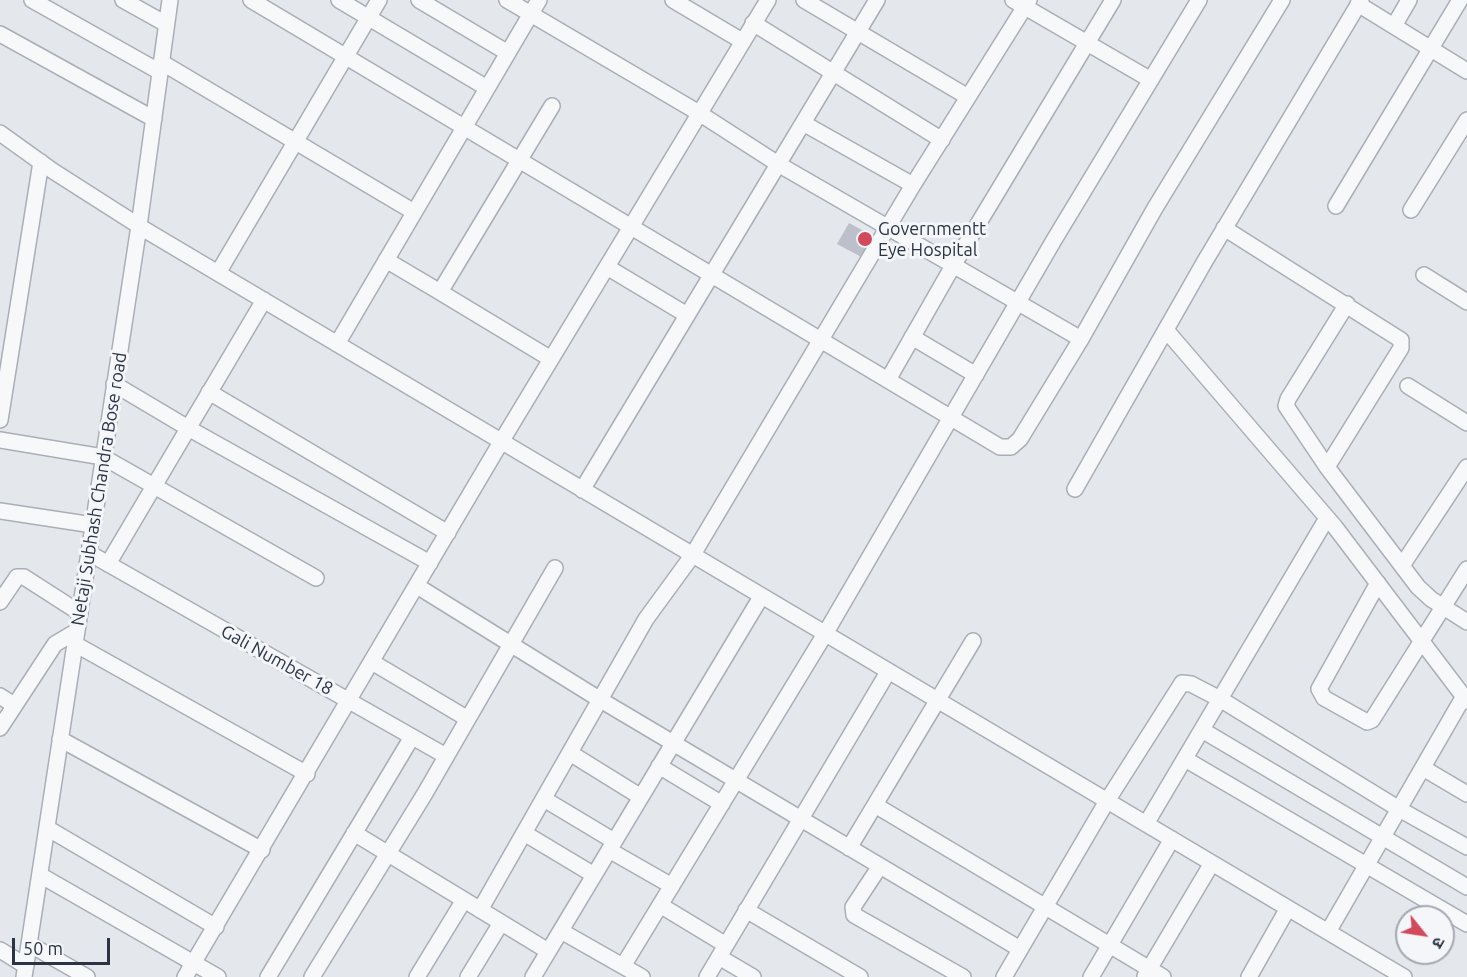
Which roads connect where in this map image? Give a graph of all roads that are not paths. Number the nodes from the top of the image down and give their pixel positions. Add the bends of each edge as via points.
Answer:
1 (32, 0) edge
2 (123, 0) edge
3 (170, 0) edge
4 (251, 0) edge
5 (339, 0) edge
6 (380, 0) edge
7 (419, 0) edge
8 (507, 0) edge
9 (539, 0) edge
10 (673, 0) edge
11 (766, 0) edge
12 (804, 0) edge
13 (877, 0) edge
14 (1113, 0) edge
15 (1199, 0) edge
16 (1282, 0) edge
17 (1409, 0) edge
18 (1460, 0) edge
19 (1022, 2) edge
20 (1359, 2) edge
21 (531, 14) junction
22 (369, 18) junction
23 (753, 23) junction
24 (166, 24) junction
25 (1394, 26) junction
26 (858, 30) junction
27 (0, 34) edge
28 (742, 41) junction
29 (1087, 43) junction
30 (1431, 48) junction
31 (508, 53) junction
32 (346, 57) junction
33 (160, 67) junction
34 (1467, 71) edge
35 (832, 74) junction
36 (1151, 80) junction
37 (487, 88) junction
38 (968, 97) junction
39 (552, 106) dead end
40 (699, 113) junction
41 (153, 118) junction
42 (1467, 120) edge
43 (802, 123) junction
44 (464, 127) junction
45 (0, 133) edge
46 (942, 140) junction
47 (295, 142) junction
48 (520, 160) junction
49 (41, 162) junction
50 (778, 164) junction
51 (913, 185) junction
52 (1336, 206) dead end
53 (1411, 210) dead end
54 (414, 212) junction
55 (139, 226) junction
56 (631, 226) junction
57 (891, 227) junction
58 (1224, 228) junction
59 (386, 260) junction
60 (954, 264) junction
61 (607, 267) junction
62 (218, 273) junction
63 (712, 274) junction
64 (1424, 275) dead end
65 (440, 292) junction
66 (264, 300) junction
67 (1019, 302) junction
68 (1467, 302) edge
69 (1347, 304) junction
70 (687, 315) junction
71 (1166, 330) junction
72 (912, 337) junction
73 (820, 339) junction
74 (1081, 339) junction
75 (337, 344) junction
76 (551, 359) junction
77 (976, 375) junction
78 (889, 378) junction
79 (114, 384) junction
80 (1407, 386) dead end
81 (209, 392) junction
82 (951, 418) junction
83 (0, 420) edge
84 (1467, 423) edge
85 (188, 428) junction
86 (0, 440) edge
87 (501, 442) junction
88 (103, 457) junction
89 (1327, 467) junction
90 (1467, 467) edge
91 (155, 485) junction
92 (1075, 489) dead end
93 (582, 490) junction
94 (0, 511) edge
95 (1327, 518) junction
96 (93, 525) junction
97 (448, 533) junction
98 (89, 553) junction
99 (692, 556) junction
100 (430, 563) junction
101 (108, 564) junction
102 (1402, 564) junction
103 (555, 568) dead end
104 (1467, 569) edge
105 (316, 578) dead end
106 (1378, 584) junction
107 (417, 586) junction
108 (761, 597) junction
109 (0, 602) edge
110 (1443, 608) junction
111 (80, 614) junction
112 (1467, 621) edge
113 (825, 634) junction
114 (76, 638) junction
115 (1420, 640) junction
116 (973, 641) dead end
117 (512, 643) junction
118 (372, 662) junction
119 (888, 672) junction
120 (0, 696) edge
121 (599, 699) junction
122 (1220, 699) junction
123 (1465, 699) edge
124 (350, 700) junction
125 (937, 700) junction
126 (14, 705) junction
127 (468, 719) junction
128 (0, 728) edge
129 (1202, 730) junction
130 (412, 737) junction
131 (60, 739) junction
132 (674, 742) junction
133 (570, 753) junction
134 (446, 756) junction
135 (1185, 759) junction
136 (659, 766) junction
137 (1423, 768) junction
138 (307, 774) junction
139 (736, 780) junction
140 (1467, 794) edge
141 (641, 797) junction
142 (544, 800) junction
143 (1107, 801) junction
144 (722, 804) junction
145 (875, 805) junction
146 (1399, 809) junction
147 (799, 818) junction
148 (1146, 824) junction
149 (47, 828) junction
150 (354, 833) junction
151 (524, 833) junction
152 (1172, 839) junction
153 (1382, 839) junction
154 (612, 845) junction
155 (1467, 847) edge
156 (849, 848) junction
157 (262, 850) junction
158 (386, 852) junction
159 (1212, 863) junction
160 (880, 866) junction
161 (1366, 866) junction
162 (40, 875) junction
163 (594, 875) junction
164 (672, 886) junction
165 (1467, 887) edge
166 (464, 900) junction
167 (660, 906) junction
168 (1045, 907) junction
169 (1288, 908) junction
170 (480, 910) junction
171 (746, 910) junction
172 (501, 922) junction
173 (1467, 924) edge
174 (216, 927) junction
175 (561, 931) junction
176 (1328, 932) junction
177 (29, 944) junction
178 (1110, 945) junction
179 (1020, 949) junction
180 (0, 950) edge
181 (548, 951) junction
182 (722, 951) junction
183 (194, 963) junction
184 (623, 966) junction
185 (25, 972) edge
186 (1147, 973) edge
187 (87, 977) edge
188 (185, 977) edge
189 (218, 977) edge
190 (268, 977) edge
191 (312, 977) edge
192 (417, 977) edge
193 (468, 977) edge
194 (533, 977) edge
195 (642, 977) edge
196 (707, 977) edge
197 (753, 977) edge
198 (860, 977) edge
199 (963, 977) edge
200 (1004, 977) edge
201 (1091, 977) edge
202 (1163, 977) edge
203 (1248, 977) edge
204 (1404, 977) edge

1 - 33 street
2 - 24 street
3 - 24 street, Netaji Subhash Chandra Bose road
4 - 32 street
5 - 22 street
6 - 22 street
7 - 31 street
8 - 21 street
9 - 21 street
10 - 28 street
11 - 23 street
12 - 26 street
13 - 26 street
14 - 29 street
15 - 36 street
16 - 74 street via 1155,208
17 - 25 street
18 - 30 street
19 - 29 street
19 - 38 street
20 - 25 street
20 - 58 street
21 - 31 street
21 - 40 street
22 - 32 street
22 - 37 street
23 - 28 street
23 - 35 street
24 - 33 street, Netaji Subhash Chandra Bose road
25 - 30 street
26 - 35 street
26 - 38 street
27 - 41 street
28 - 40 street
29 - 36 street
29 - 60 street
30 - 34 street
30 - 52 street
31 - 37 street
32 - 44 street
32 - 47 street
33 - 41 street, Netaji Subhash Chandra Bose road
33 - 47 street
35 - 43 street
35 - 46 street
36 - 67 street
37 - 44 street
38 - 46 street
39 - 48 street
40 - 50 street
40 - 56 street
41 - 55 street, Netaji Subhash Chandra Bose road
42 - 53 street
43 - 50 street
43 - 51 street
44 - 48 street
44 - 54 street
45 - 49 street
46 - 51 street
47 - 54 street
47 - 62 street
48 - 56 street
48 - 65 street
49 - 55 street
49 - 83 street
50 - 57 street
50 - 63 street
51 - 57 street
54 - 59 street
55 - 62 street
55 - 79 street, Netaji Subhash Chandra Bose road
56 - 61 street
56 - 63 street
57 - 60 street
57 - 73 street
58 - 69 street
58 - 71 street
59 - 65 street
59 - 75 street
60 - 67 street
60 - 72 street
61 - 70 street
61 - 76 street
62 - 66 street
63 - 70 street
63 - 73 street
64 - 68 street
65 - 76 street
66 - 75 street
66 - 81 street
67 - 74 street
67 - 77 street
69 - 89 street via 1286,403
69 - 89 street via 1397,336 1402,344
70 - 93 street
71 - 92 street
71 - 95 street
72 - 77 street
72 - 78 street
73 - 78 street
73 - 99 street
74 - 82 street via 1020,439 1011,447 1000,447
75 - 87 street
76 - 87 street
77 - 82 street
78 - 82 street
79 - 85 street
79 - 88 street, Netaji Subhash Chandra Bose road
80 - 84 street
81 - 85 street
81 - 97 street
82 - 113 street
85 - 91 street
85 - 100 street
86 - 88 street
87 - 93 street
87 - 97 street
88 - 91 street
88 - 96 street, Netaji Subhash Chandra Bose road
89 - 102 street
90 - 102 street
91 - 101 street
91 - 105 street
93 - 99 street
94 - 96 street
95 - 106 street
95 - 122 street
96 - 98 street, Netaji Subhash Chandra Bose road
97 - 100 street
98 - 101 street, Gali Number 18
98 - 111 street, Netaji Subhash Chandra Bose road
99 - 108 street
99 - 121 street via 646,619
100 - 107 street
101 - 124 street, Gali Number 18
102 - 110 street via 1424,594
103 - 117 street
104 - 110 street
106 - 115 street
106 - 115 street via 1318,688 1320,695 1370,722
107 - 117 street
107 - 118 street
108 - 113 street
108 - 132 street
109 - 111 street via 16,577 24,577
110 - 112 street
110 - 115 street
111 - 114 street, Netaji Subhash Chandra Bose road
113 - 119 street
113 - 139 street
114 - 126 street via 55,644
114 - 131 street, Netaji Subhash Chandra Bose road
114 - 138 street
115 - 123 street
116 - 125 street
117 - 121 street
117 - 127 street
118 - 124 street
118 - 127 street
119 - 125 street
119 - 147 street
120 - 126 street
121 - 132 street
121 - 133 street
122 - 129 street
122 - 143 street via 1186,682 1178,686
122 - 146 street
123 - 137 street
124 - 130 street, Gali Number 18
124 - 138 street
125 - 143 street
125 - 145 street
126 - 128 street
127 - 134 street
129 - 135 street
129 - 153 street
130 - 134 street, Gali Number 18
130 - 150 street
131 - 149 street, Netaji Subhash Chandra Bose road
131 - 157 street
132 - 136 street
132 - 139 street
133 - 141 street
133 - 142 street
134 - 158 street
135 - 148 street
135 - 161 street
136 - 141 street
136 - 144 street
137 - 140 street
137 - 146 street
138 - 157 street
139 - 144 street
139 - 147 street
141 - 154 street
142 - 151 street
142 - 154 street
143 - 148 street
143 - 168 street
144 - 164 street
145 - 156 street
145 - 168 street
146 - 153 street
146 - 155 street
147 - 156 street
147 - 171 street
148 - 152 street
149 - 162 street, Netaji Subhash Chandra Bose road
149 - 174 street
150 - 158 street
150 - 190 street
151 - 163 street
151 - 170 street
152 - 159 street
152 - 178 street
153 - 161 street
153 - 165 street
154 - 163 street
154 - 164 street
156 - 160 street
157 - 174 street
158 - 166 street
158 - 191 street
159 - 169 street
159 - 186 street
160 - 179 street
160 - 199 street via 854,907 855,915
161 - 173 street
161 - 176 street
162 - 177 street, Netaji Subhash Chandra Bose road
162 - 183 street
163 - 175 street
164 - 167 street
166 - 170 street
166 - 192 street
167 - 182 street
167 - 184 street
168 - 178 street
168 - 179 street
169 - 176 street
169 - 203 street
170 - 172 street
171 - 182 street
171 - 198 street
172 - 181 street
172 - 193 street
174 - 183 street
175 - 181 street
175 - 184 street
176 - 204 street
177 - 185 street, Netaji Subhash Chandra Bose road
177 - 187 street
178 - 186 street
178 - 201 street
179 - 200 street
180 - 185 street
181 - 194 street
182 - 196 street
182 - 197 street
183 - 188 street
183 - 189 street
184 - 195 street
186 - 202 street

